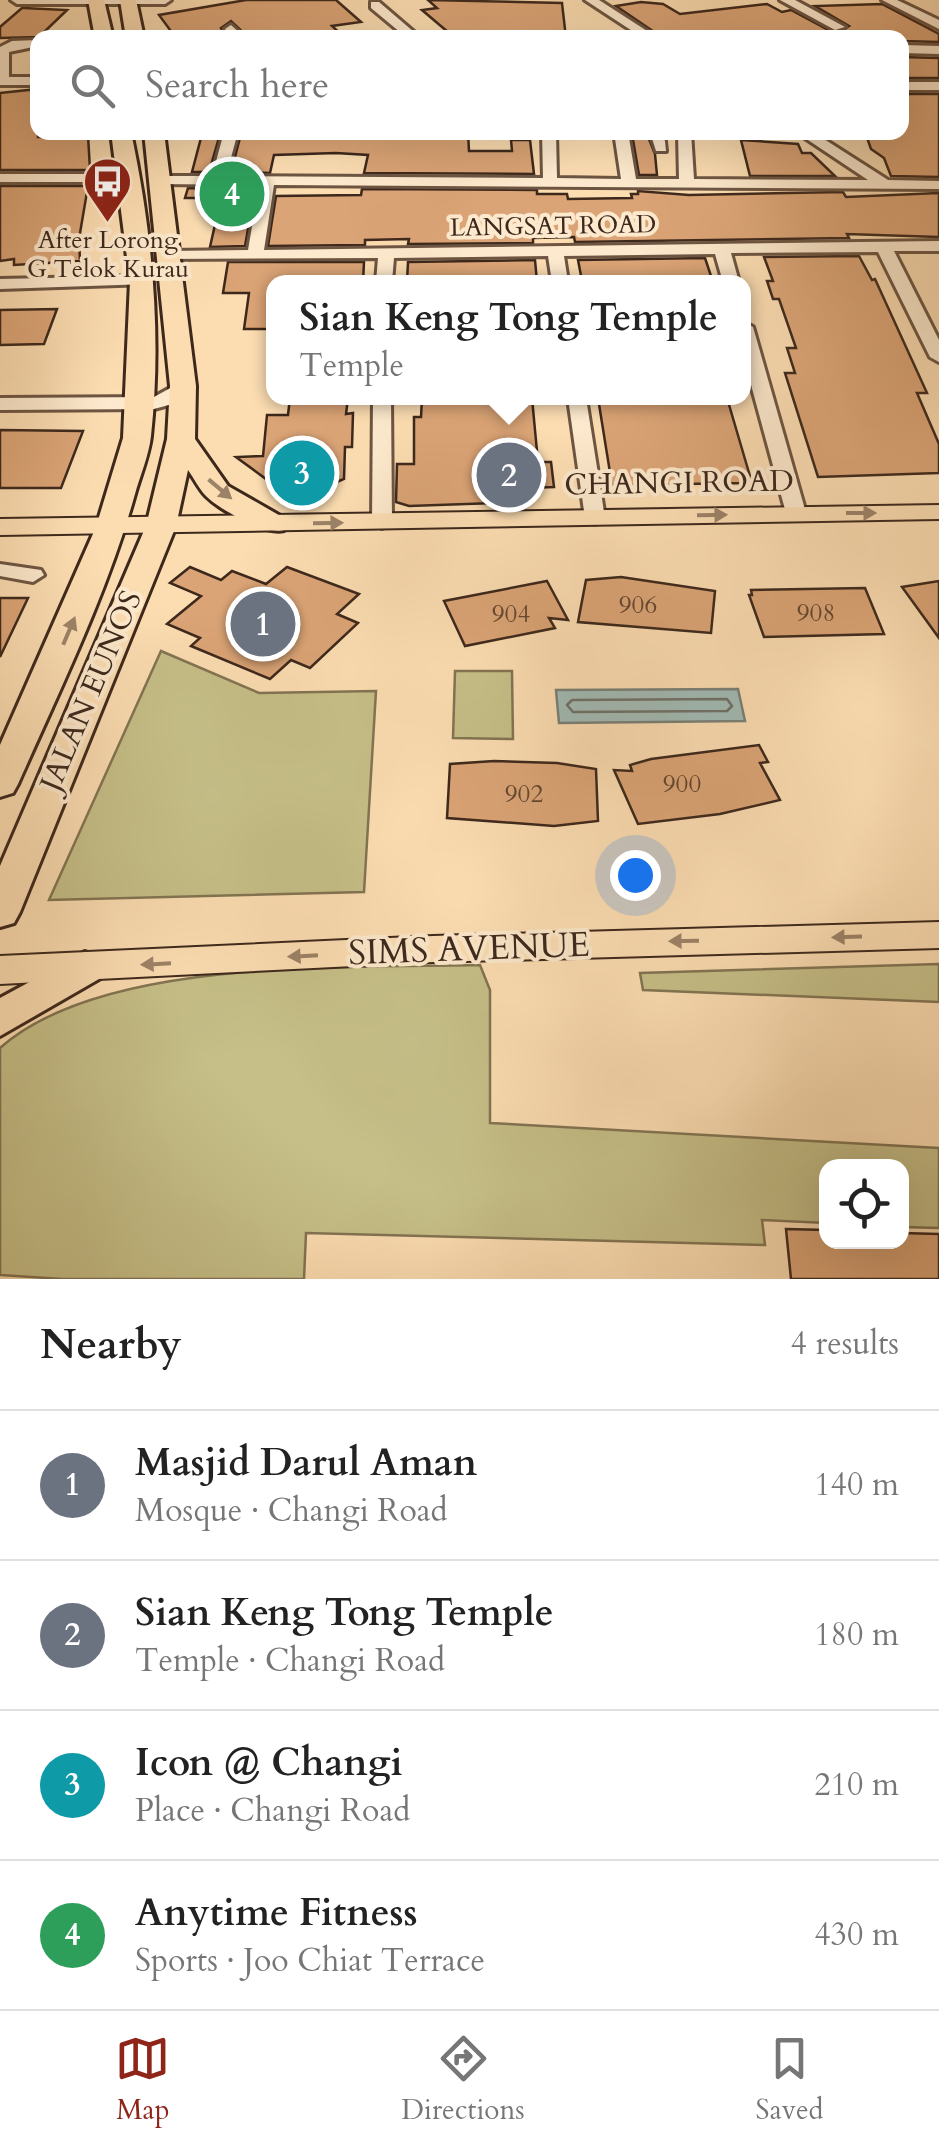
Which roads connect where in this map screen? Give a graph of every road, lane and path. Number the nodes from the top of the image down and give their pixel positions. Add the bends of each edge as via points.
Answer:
1 (165, 0) edge
2 (590, 0) edge
3 (786, 0) edge
4 (888, 0) edge
5 (11, 1) edge
6 (96, 1) edge
7 (128, 1) edge
8 (375, 5) dead end
9 (939, 26) edge
10 (839, 27) dead end
11 (102, 30) edge
12 (133, 30) edge
13 (405, 30) edge
14 (639, 30) edge
15 (0, 37) edge
16 (30, 38) edge
17 (30, 45) edge
18 (909, 50) edge
19 (939, 50) edge
20 (1, 81) edge
21 (30, 81) edge
22 (909, 86) edge
23 (939, 86) edge
24 (122, 140) edge
25 (155, 140) edge
26 (230, 140) edge
27 (550, 140) edge
28 (623, 140) edge
29 (685, 140) edge
30 (816, 140) edge
31 (0, 178) edge
32 (130, 178) junction
33 (159, 180) junction
34 (218, 180) junction
35 (267, 180) junction
36 (558, 183) junction
37 (629, 183) junction
38 (687, 184) junction
39 (886, 185) junction
40 (939, 185) edge
41 (882, 246) junction
42 (939, 246) edge
43 (721, 248) junction
44 (555, 251) junction
45 (386, 252) junction
46 (255, 254) junction
47 (168, 256) junction
48 (384, 275) edge
49 (559, 275) edge
50 (729, 275) edge
51 (142, 281) junction
52 (0, 284) edge
53 (751, 352) edge
54 (939, 357) edge
55 (182, 379) junction
56 (140, 390) junction
57 (0, 404) edge
58 (382, 405) edge
59 (577, 405) edge
60 (182, 439) junction
61 (939, 512) edge
62 (796, 513) junction
63 (595, 518) junction
64 (382, 522) junction
65 (274, 524) junction
66 (161, 526) junction
67 (111, 527) junction
68 (0, 528) edge
69 (0, 570) edge
70 (33, 575) dead end
71 (0, 784) edge
72 (0, 912) edge
73 (939, 935) edge
74 (85, 968) junction
75 (0, 970) edge
76 (0, 1019) edge

1 - 7 street
2 - 14 street
3 - 10 street
4 - 9 street
5 - 6 street
6 - 7 street
6 - 11 highway
7 - 12 highway
8 - 13 street
15 - 16 street
17 - 20 street via 3,50
18 - 19 street
20 - 21 street
22 - 23 street
24 - 32 highway, JALAN EUNOS
25 - 33 highway, JALAN EUNOS
26 - 34 street
27 - 36 street
28 - 37 street
29 - 38 street
30 - 39 street
31 - 32 street
32 - 51 highway, JALAN EUNOS
33 - 34 street
33 - 47 highway, JALAN EUNOS
34 - 35 street
35 - 36 street
35 - 46 street
36 - 37 street
37 - 38 street
38 - 39 street
39 - 40 street
41 - 42 street, LANGSAT ROAD
41 - 43 street, LANGSAT ROAD
41 - 54 street
43 - 44 street, LANGSAT ROAD
43 - 50 street
44 - 45 street, LANGSAT ROAD
44 - 49 street
45 - 46 street, LANGSAT ROAD
45 - 48 street
46 - 47 street, LANGSAT ROAD
47 - 55 highway, JALAN EUNOS
51 - 52 street
51 - 56 highway, JALAN EUNOS
53 - 62 street
55 - 56 highway
55 - 60 highway, JALAN EUNOS
56 - 57 street
56 - 67 highway, JALAN EUNOS via 137,438
58 - 64 street
59 - 63 street
60 -> 65 highway via 218,492
60 - 66 highway, JALAN EUNOS
62 -> 61 main road, CHANGI ROAD
63 -> 62 main road, CHANGI ROAD
63 - 64 main road, CHANGI ROAD
65 -> 64 main road, CHANGI ROAD
65 - 66 main road, CHANGI ROAD
66 - 67 main road, CHANGI ROAD
66 - 72 highway, JALAN EUNOS
67 - 68 main road, CHANGI ROAD
71 -> 67 highway, JALAN EUNOS
69 - 70 street
73 -> 74 main road, SIMS AVENUE via 450,948
74 - 75 main road, SIMS AVENUE
74 - 76 highway

